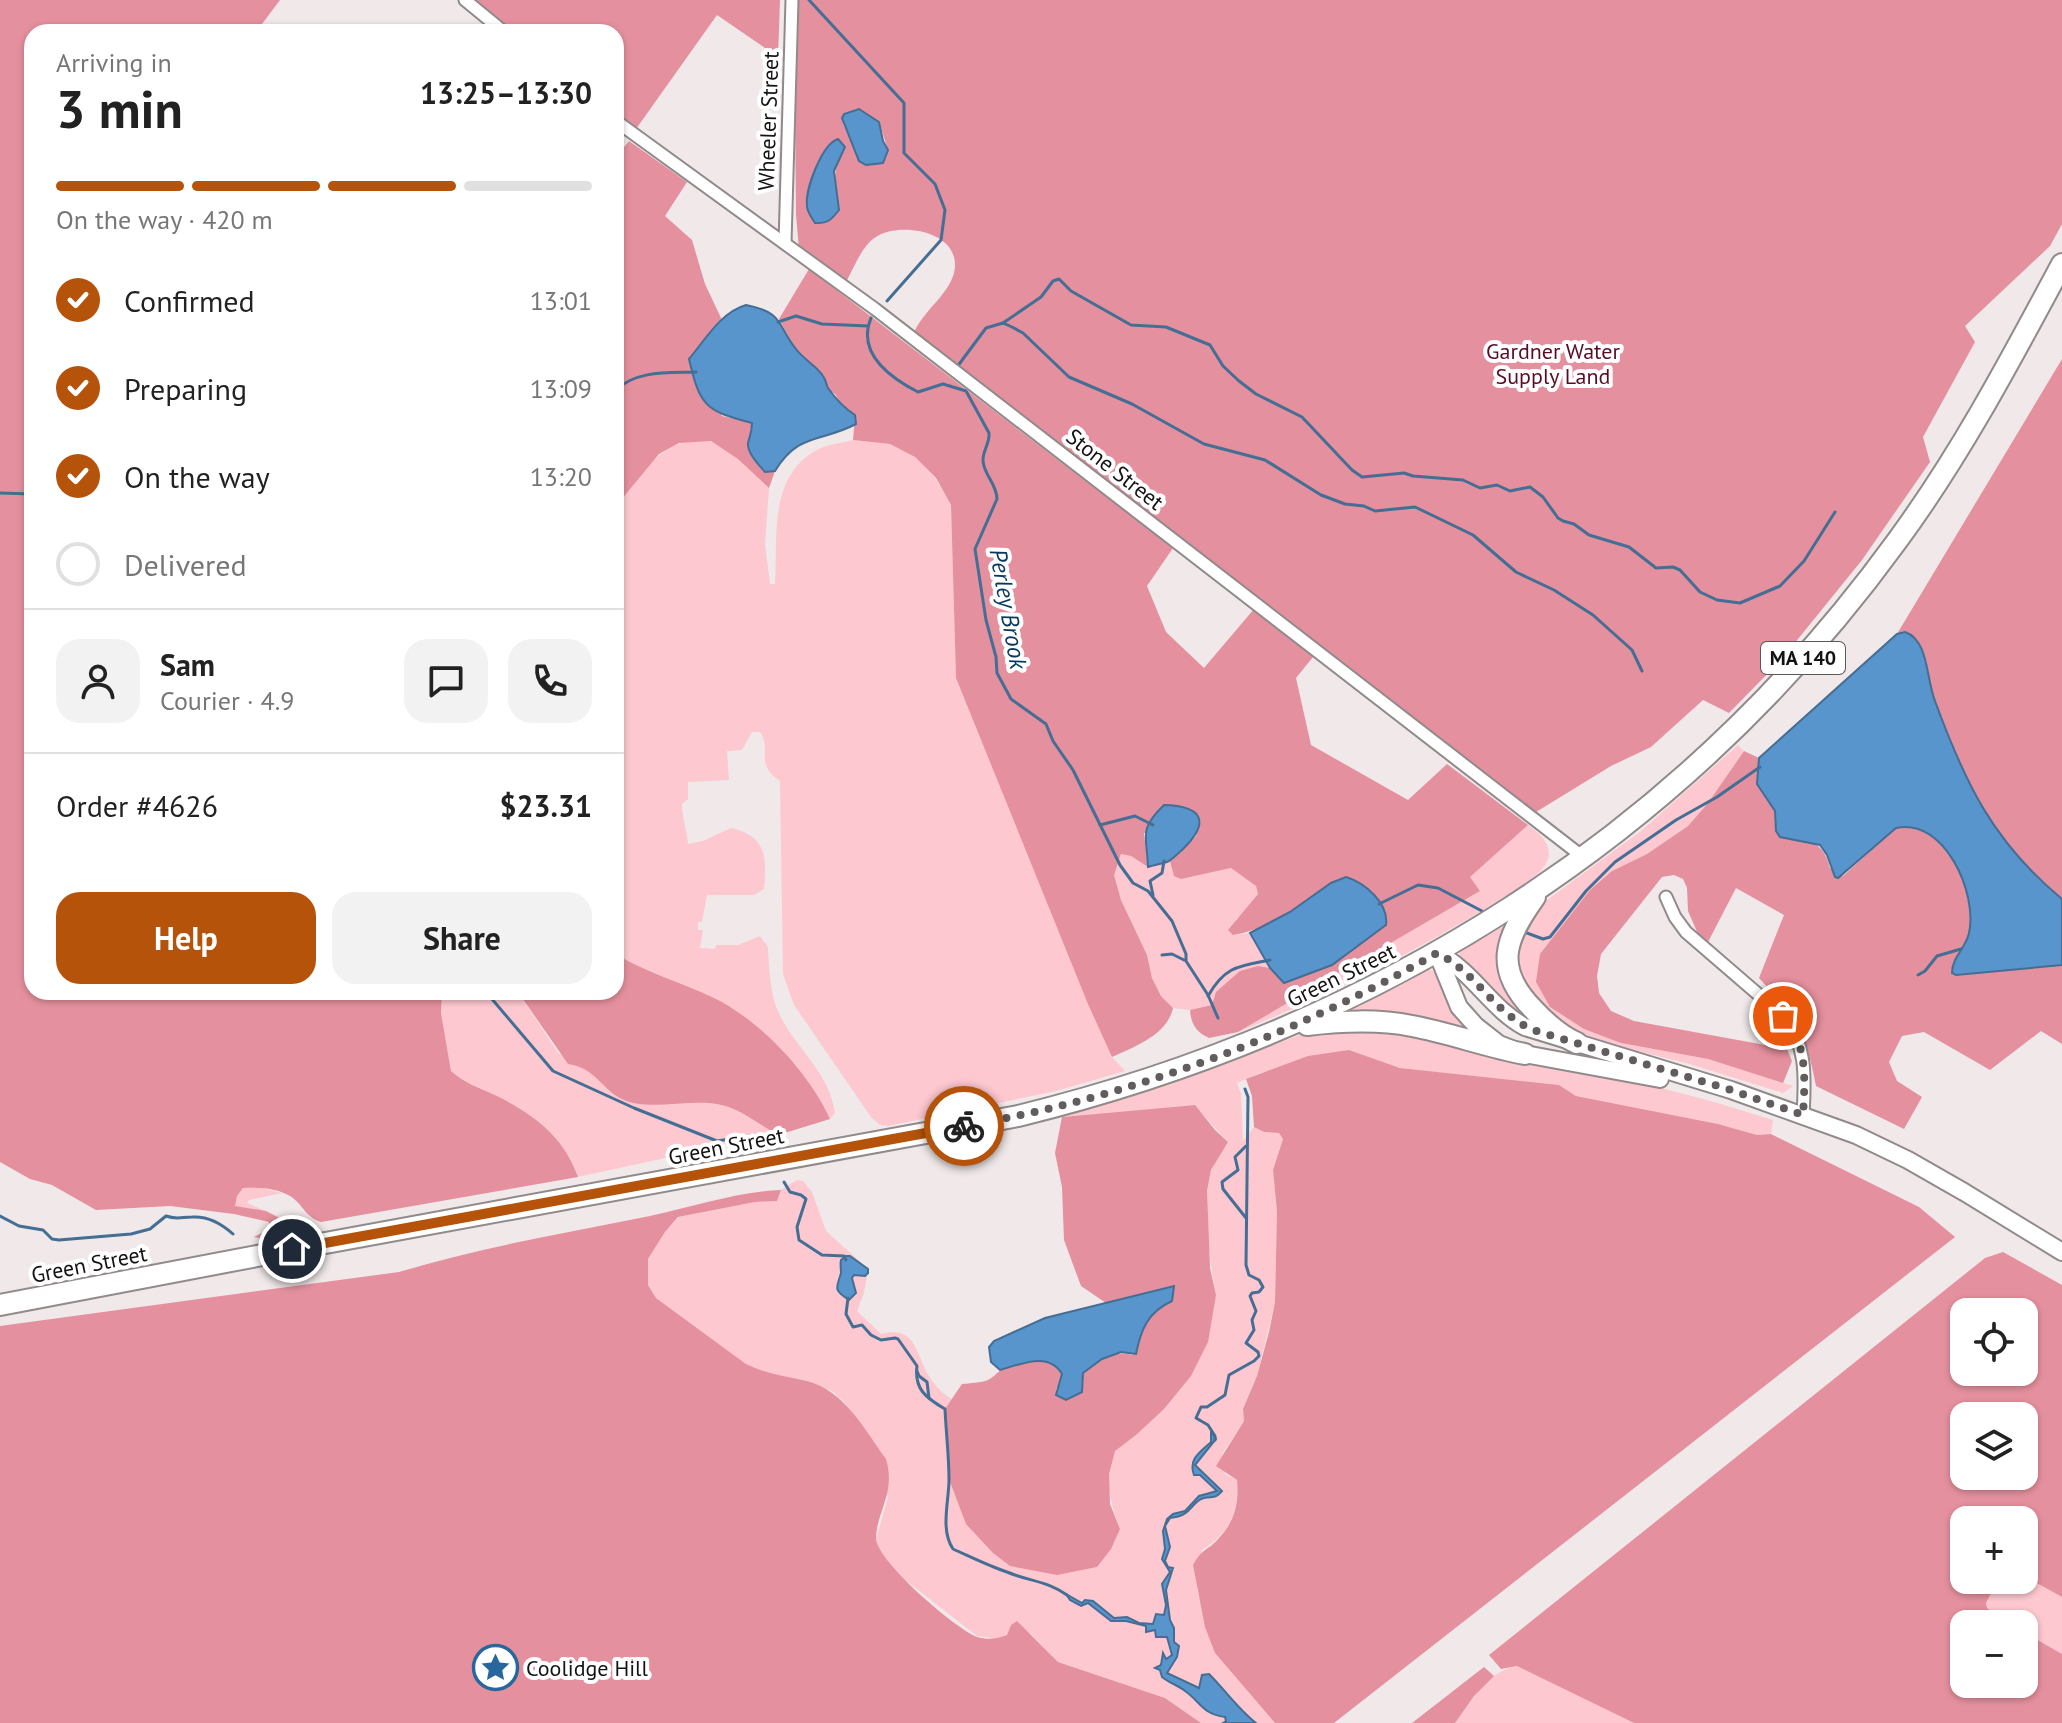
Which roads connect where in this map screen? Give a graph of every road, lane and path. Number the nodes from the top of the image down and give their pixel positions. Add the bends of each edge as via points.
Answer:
1 (465, 0) edge
2 (792, 0) edge
3 (494, 24) edge
4 (624, 127) edge
5 (785, 243) junction
6 (2062, 264) edge
7 (1584, 857) junction
8 (1543, 887) junction
9 (1666, 897) dead end
10 (1437, 953) junction
11 (1287, 1028) junction
12 (1577, 1043) junction
13 (1525, 1054) junction
14 (1764, 1102) junction
15 (1803, 1115) junction
16 (2062, 1252) edge
17 (0, 1305) edge

1 - 3 street
2 - 5 street, Wheeler Street
4 - 5 street, Stone Street
5 - 7 street, Stone Street
6 - 7 highway, MA 140 via 1952,460 1857,594 1741,723
7 - 8 highway, MA 140
8 - 10 highway, MA 140
8 - 12 highway via 1511,935 1506,966 1530,1006
9 - 15 street via 1686,932 1792,1027 1804,1063
10 - 11 highway, Green Street / MA 140
10 - 12 street via 1462,968 1512,1019 1541,1034
10 - 13 street via 1465,1013 1494,1041
11 - 13 highway via 1397,1023
11 - 17 highway, Green Street / MA 140 via 1160,1076 1018,1116
12 - 14 street
13 - 14 street
14 - 15 street
15 - 16 street via 1908,1160

